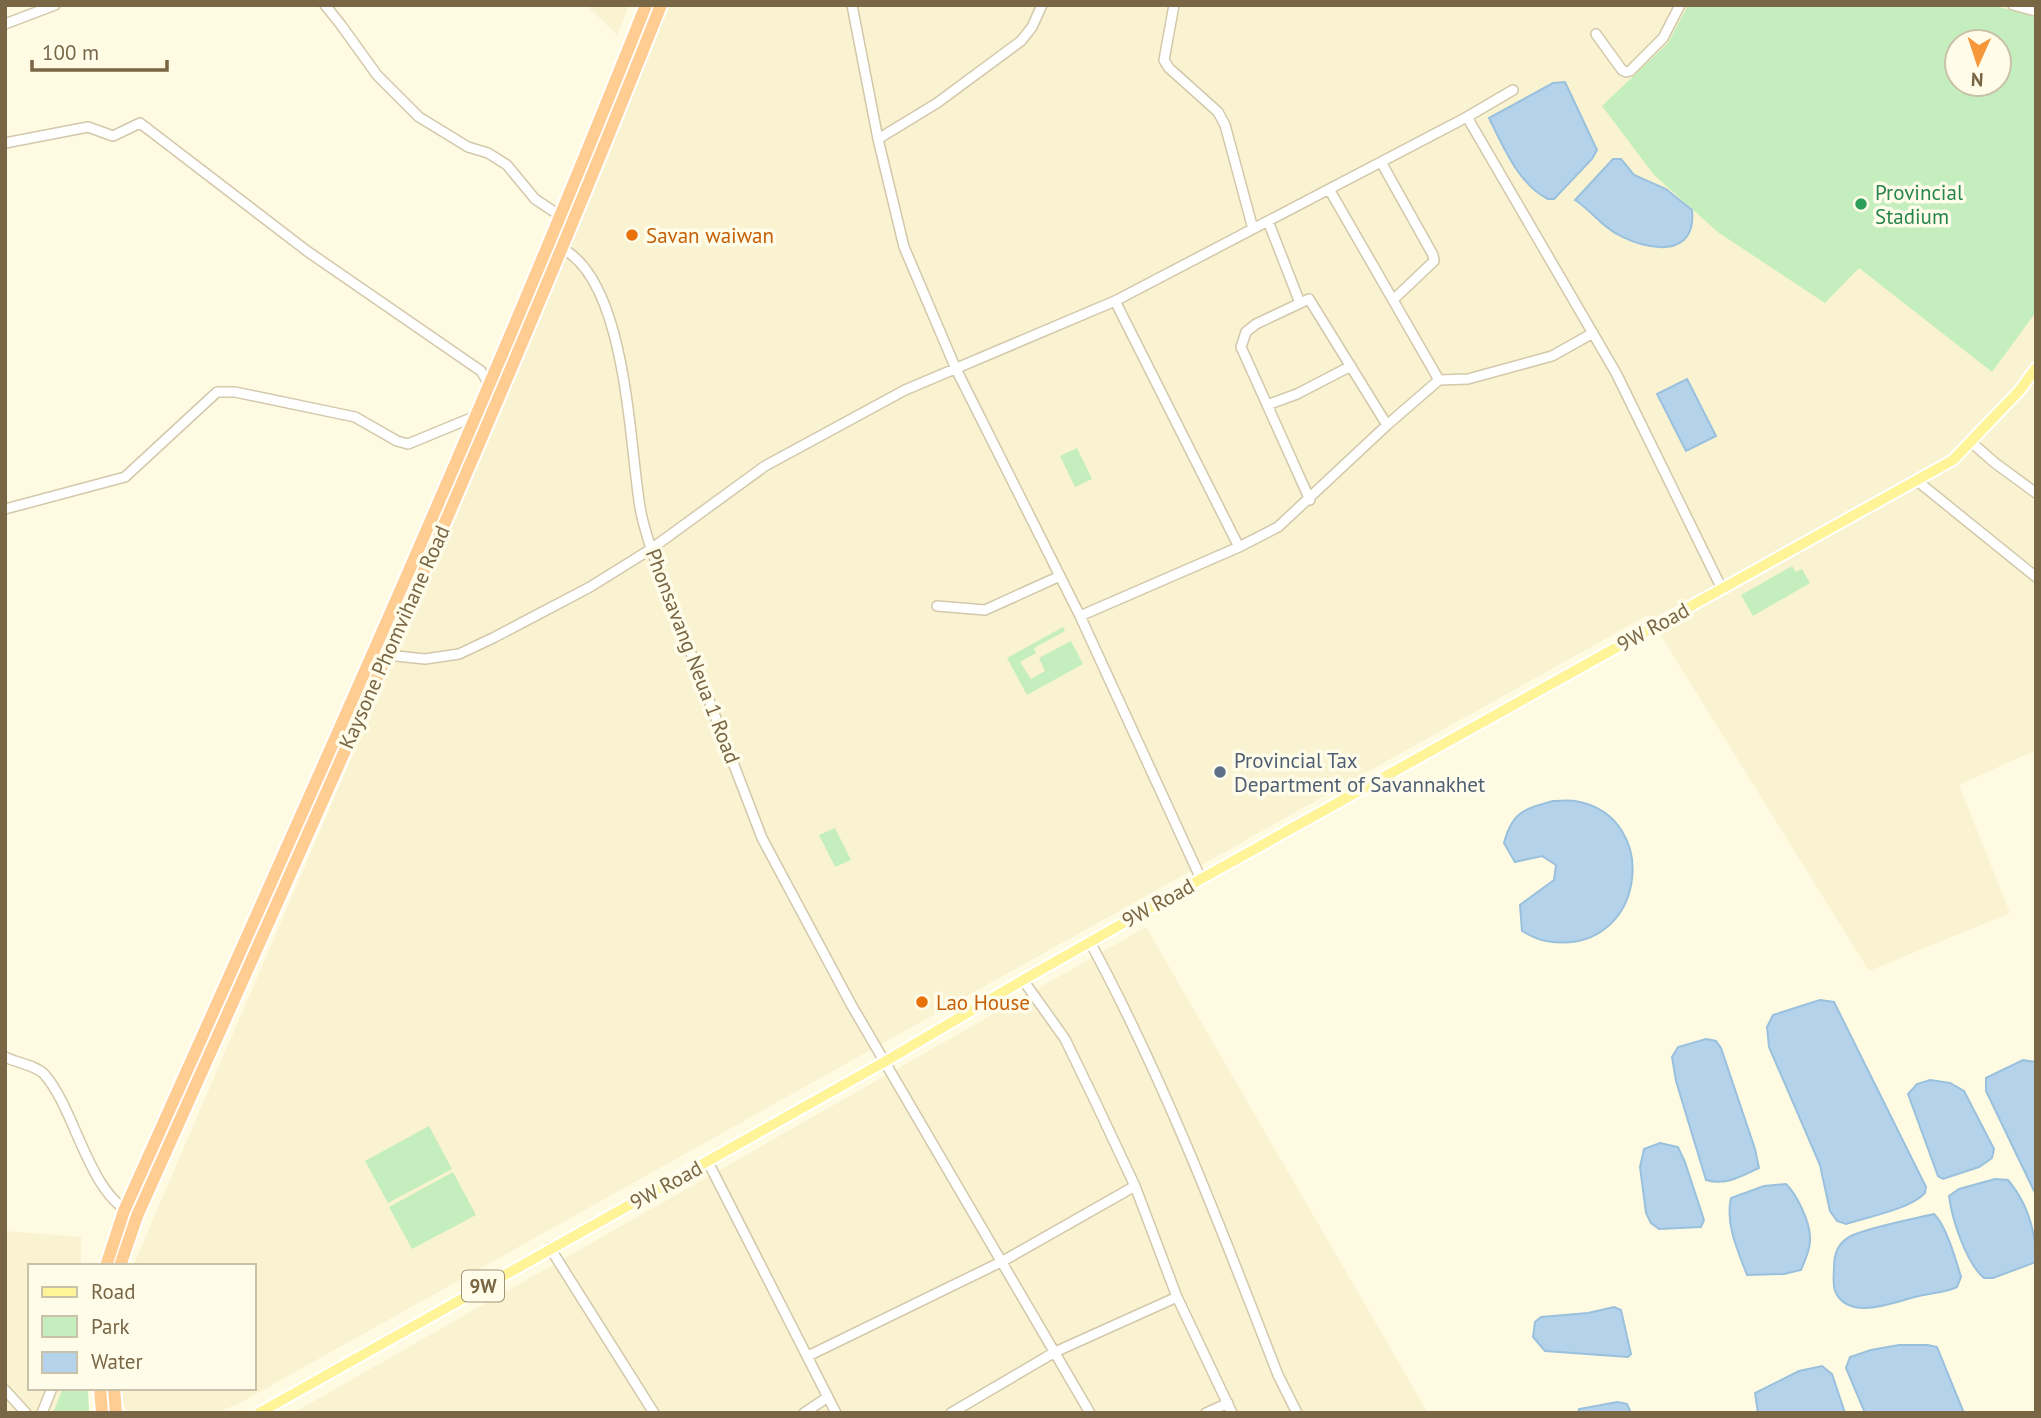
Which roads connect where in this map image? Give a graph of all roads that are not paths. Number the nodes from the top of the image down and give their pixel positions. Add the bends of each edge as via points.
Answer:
1 (55, 5) edge
2 (325, 5) edge
3 (646, 5) edge
4 (661, 5) edge
5 (852, 5) edge
6 (1042, 5) edge
7 (1174, 5) edge
8 (1680, 5) edge
9 (2013, 5) edge
10 (2036, 11) edge
11 (5, 24) edge
12 (1596, 34) dead end
13 (1513, 90) dead end
14 (1467, 117) junction
15 (878, 139) junction
16 (5, 144) edge
17 (1381, 162) junction
18 (1329, 189) junction
19 (562, 217) junction
20 (1268, 221) junction
21 (1254, 229) junction
22 (550, 243) junction
23 (563, 249) junction
24 (1393, 300) junction
25 (1115, 301) junction
26 (1300, 303) junction
27 (1593, 333) junction
28 (1350, 366) junction
29 (2036, 368) edge
30 (956, 369) junction
31 (1439, 380) junction
32 (490, 386) junction
33 (1267, 405) junction
34 (477, 416) junction
35 (1387, 425) junction
36 (1971, 442) junction
37 (1916, 480) junction
38 (2036, 493) edge
39 (1310, 500) junction
40 (5, 509) edge
41 (1239, 547) junction
42 (651, 549) junction
43 (1060, 576) junction
44 (2036, 577) edge
45 (1722, 589) junction
46 (937, 606) dead end
47 (1080, 616) junction
48 (387, 655) junction
49 (1201, 879) junction
50 (1090, 942) junction
51 (1023, 980) junction
52 (5, 1057) edge
53 (886, 1062) junction
54 (708, 1162) junction
55 (1135, 1186) junction
56 (124, 1211) junction
57 (137, 1216) junction
58 (550, 1248) junction
59 (1003, 1261) junction
60 (107, 1264) edge
61 (121, 1264) edge
62 (1177, 1297) junction
63 (1055, 1352) junction
64 (808, 1356) junction
65 (5, 1390) edge
66 (51, 1390) edge
67 (100, 1390) edge
68 (114, 1390) edge
69 (828, 1397) junction
70 (1230, 1408) edge
71 (26, 1413) edge
72 (42, 1413) edge
73 (102, 1413) edge
74 (116, 1413) edge
75 (259, 1413) edge
76 (654, 1413) edge
77 (804, 1413) edge
78 (836, 1413) edge
79 (951, 1413) edge
80 (1090, 1413) edge
81 (1206, 1413) edge
82 (1297, 1413) edge

1 - 11 street
2 - 19 street via 377,75 419,117 507,166 535,199
3 - 19 highway, Kaysone Phomvihane Road
4 - 23 highway, Kaysone Phomvihane Road
5 - 15 street
6 - 15 street via 1021,41 937,103
7 - 21 street via 1164,60 1218,112 1225,125
8 - 12 street via 1663,38 1630,71 1622,70
9 - 10 street
13 - 14 street
14 - 17 street
14 - 27 street
15 - 30 street via 904,247
16 - 32 street via 88,127 113,136 140,123 307,251 481,371
17 - 18 street
17 - 24 street via 1434,261
18 - 20 street
18 - 24 street
19 - 22 highway, Kaysone Phomvihane Road
20 - 21 street
20 - 26 street
21 - 25 street
22 - 23 street, Phonsavang Neua 1 Road
22 - 32 highway, Kaysone Phomvihane Road
23 - 42 street, Phonsavang Neua 1 Road via 579,259 589,275 614,334 631,423 640,509
23 - 48 highway, Kaysone Phomvihane Road
24 - 31 street
25 - 30 street
25 - 41 street
26 - 28 street via 1309,299
26 - 33 street via 1246,332 1241,348
27 - 31 street via 1552,356 1468,379
27 - 45 street
28 - 33 street
28 - 35 street
29 - 36 main road, 9W Road / 9W
30 - 42 street via 905,390 765,466
30 - 43 street
31 - 35 street
32 - 34 highway, Kaysone Phomvihane Road
33 - 39 street
34 - 40 street via 408,444 355,418 217,392 125,477
34 - 56 highway, Kaysone Phomvihane Road
35 - 39 street
36 - 37 main road, 9W Road / 9W via 1952,460
36 - 38 street
37 - 44 street
37 - 45 main road, 9W Road / 9W
39 - 41 street via 1278,527
41 - 47 street
42 - 48 street via 590,587 459,654 425,659
42 - 53 street, Phonsavang Neua 1 Road via 762,838
43 - 46 street via 985,610
43 - 47 street
45 - 49 main road, 9W Road / 9W
47 - 49 street
48 - 57 highway, Kaysone Phomvihane Road
49 - 50 main road, 9W Road / 9W
50 - 51 main road, 9W Road / 9W
50 - 82 street via 1179,1127
51 - 53 main road, 9W Road / 9W
51 - 55 street via 1065,1039
52 - 56 street via 43,1073 89,1161
53 - 54 main road, 9W Road / 9W
53 - 59 street, Phonsavang Neua 1 Road
54 - 58 main road, 9W Road / 9W
54 - 64 street
55 - 59 street
55 - 62 street
56 - 57 street
56 - 60 highway, Kaysone Phomvihane Road
57 - 61 highway, Kaysone Phomvihane Road
58 - 75 main road, 9W Road / 9W
58 - 76 street
59 - 63 street, Phonsavang Neua 1 Road
59 - 64 street
62 - 63 street
62 - 70 street
63 - 79 street
63 - 80 street, Phonsavang Neua 1 Road
64 - 69 street
65 - 71 street
66 - 72 street
67 - 73 highway
68 - 74 highway
69 - 77 street
69 - 78 street
70 - 81 street

